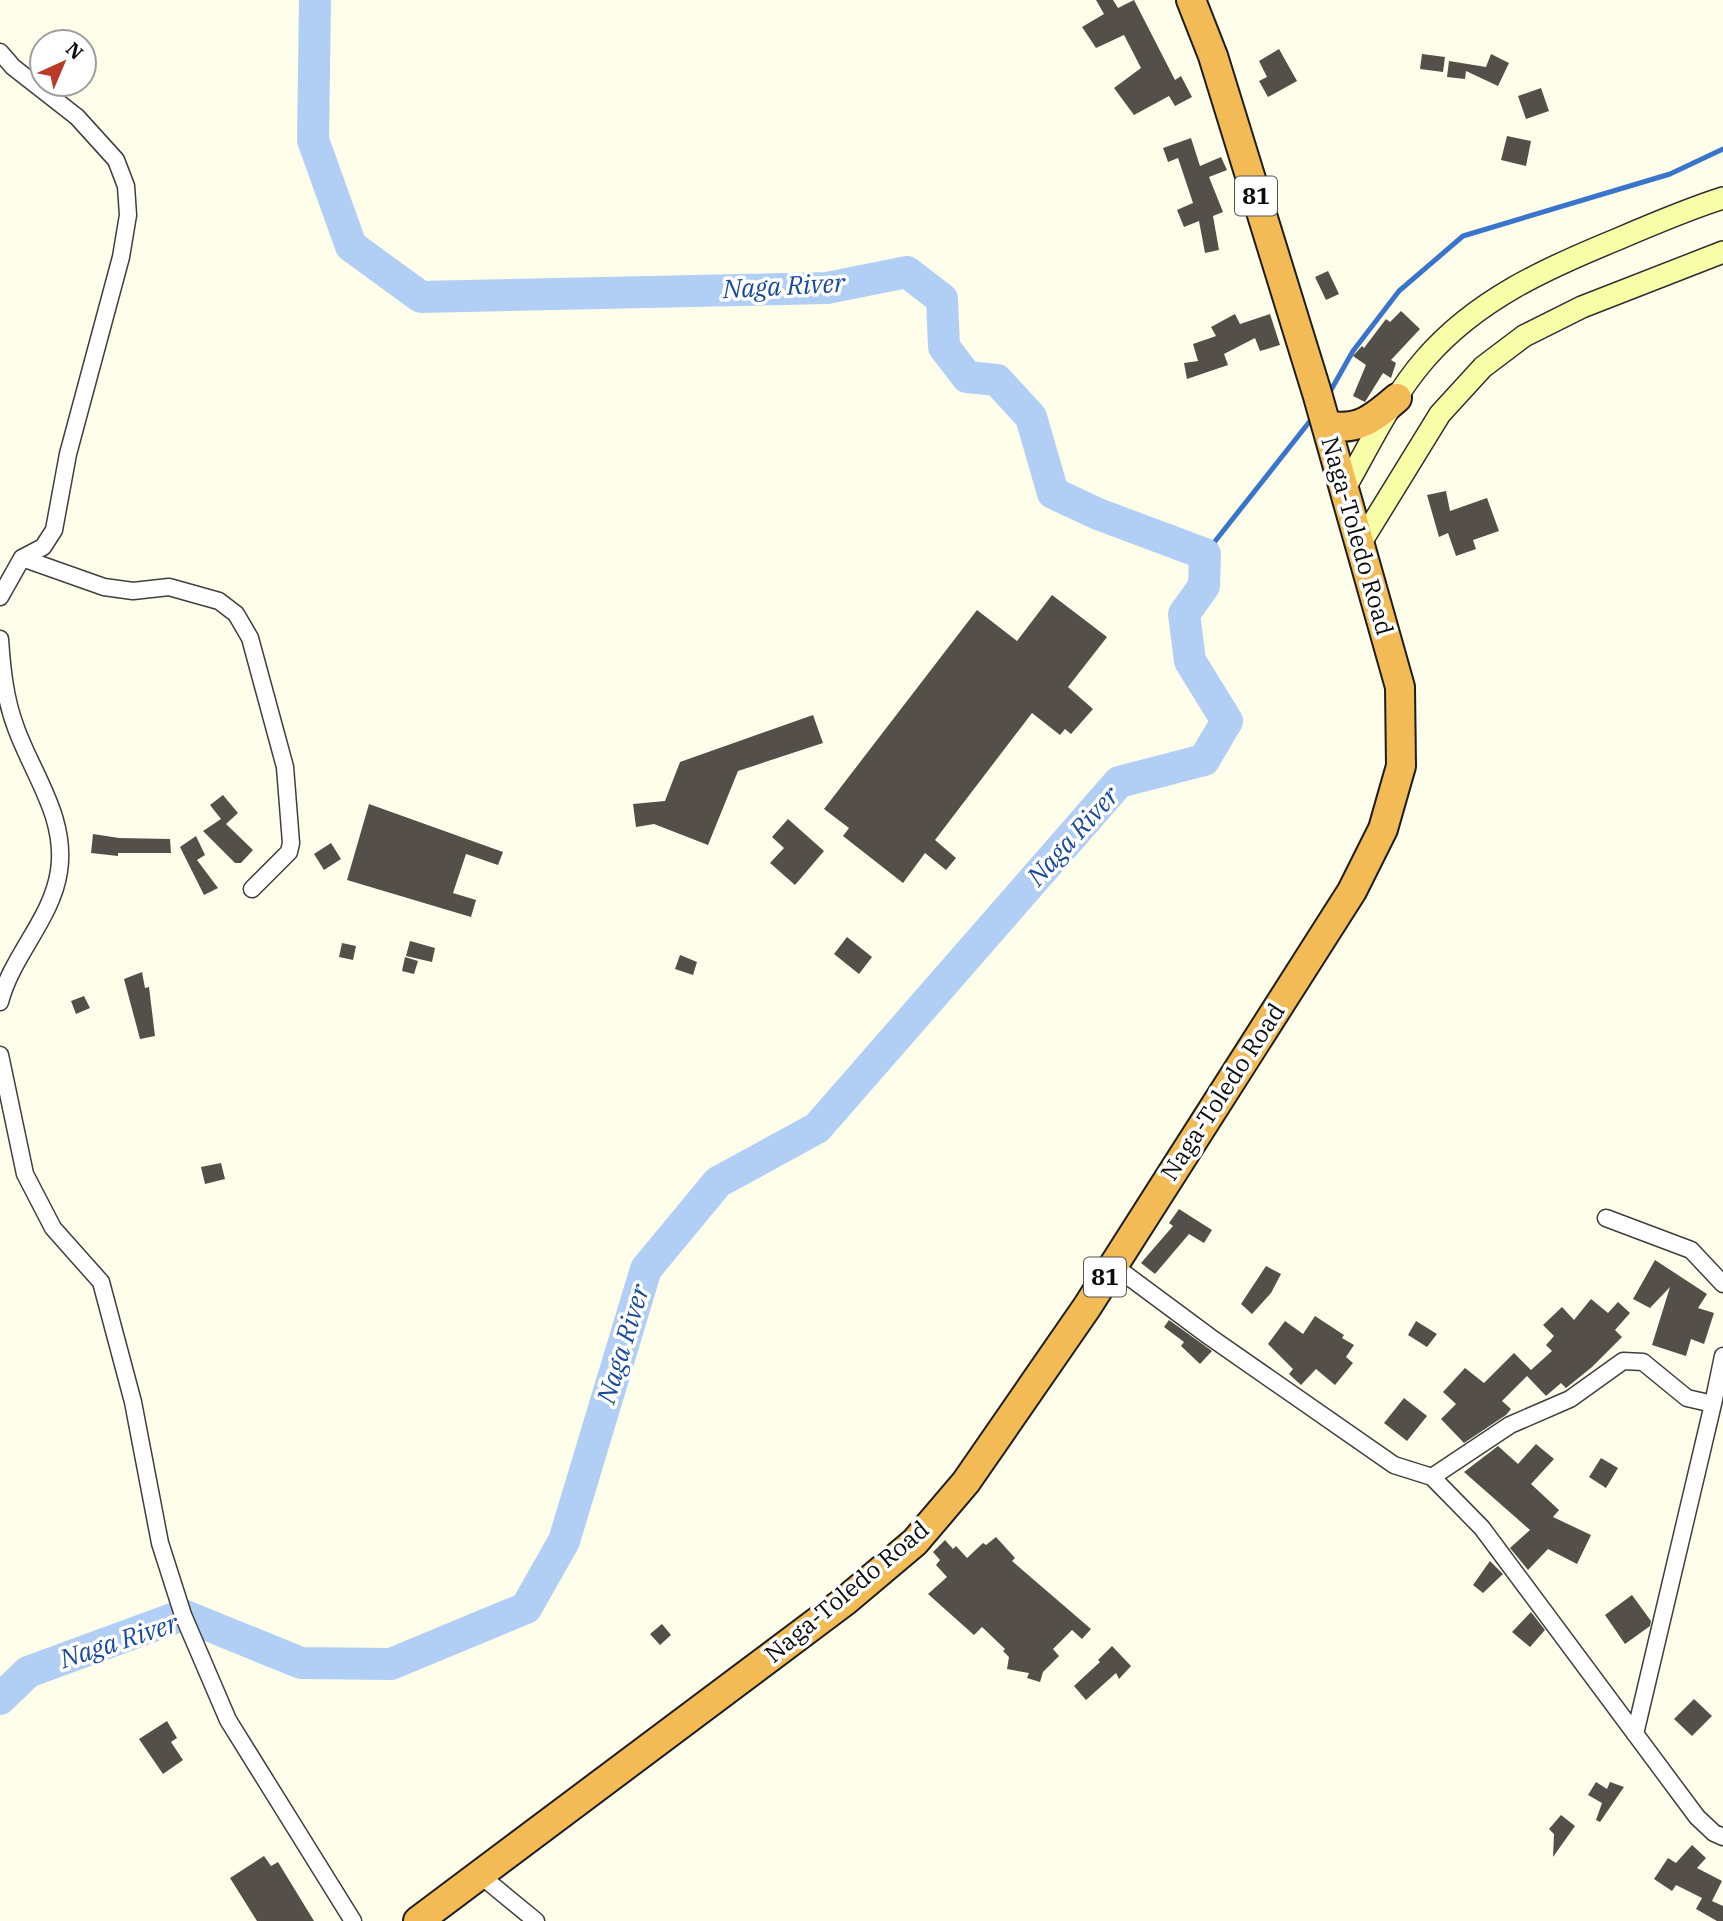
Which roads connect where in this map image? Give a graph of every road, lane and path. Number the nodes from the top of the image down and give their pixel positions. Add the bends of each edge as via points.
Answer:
1 (1191, 0) edge
2 (0, 52) edge
3 (1723, 198) edge
4 (1723, 252) edge
5 (1397, 398) junction
6 (1322, 412) junction
7 (1344, 490) junction
8 (1360, 544) junction
9 (22, 558) junction
10 (0, 597) edge
11 (0, 639) edge
12 (252, 889) dead end
13 (0, 1002) edge
14 (0, 1055) edge
15 (1606, 1218) dead end
16 (1113, 1265) junction
17 (1723, 1284) edge
18 (1723, 1356) edge
19 (1713, 1404) junction
20 (1432, 1477) junction
21 (1635, 1734) junction
22 (1723, 1837) edge
23 (480, 1875) junction
24 (353, 1921) edge
25 (418, 1921) edge
26 (536, 1921) edge

1 - 6 highway, Naga-Toledo Road / 81 via 1213,56
2 - 9 street via 76,117 116,160 126,186 128,215 68,454 54,530 43,547
3 - 5 main road via 1558,263 1502,293 1425,359
4 - 8 main road via 1582,307 1524,337 1483,368 1440,414
5 - 6 highway via 1367,423 1350,428
5 - 7 main road
6 - 7 highway, Naga-Toledo Road / 81
7 - 8 highway, Naga-Toledo Road / 81
8 - 16 highway, Naga-Toledo Road / 81 via 1400,687 1401,766 1383,829 1352,891
9 - 10 street
9 - 12 street via 104,587 133,591 169,587 219,601 236,614 250,638 285,766 291,843 289,852
11 - 13 street via 3,682 16,729 53,808 60,867 55,894
14 - 24 street via 25,1174 53,1228 101,1282 133,1402 159,1543 183,1615 228,1720
15 - 17 street via 1691,1250
16 - 20 street via 1394,1465
16 - 23 highway, Naga-Toledo Road / 81 via 966,1482 915,1542 845,1601
18 - 19 street
19 - 20 street via 1687,1398 1643,1363 1623,1361 1570,1399 1510,1425
19 - 21 street
20 - 21 street via 1482,1528
21 - 22 street via 1698,1817
23 - 25 highway, Naga-Toledo Road / 81
23 - 26 street

